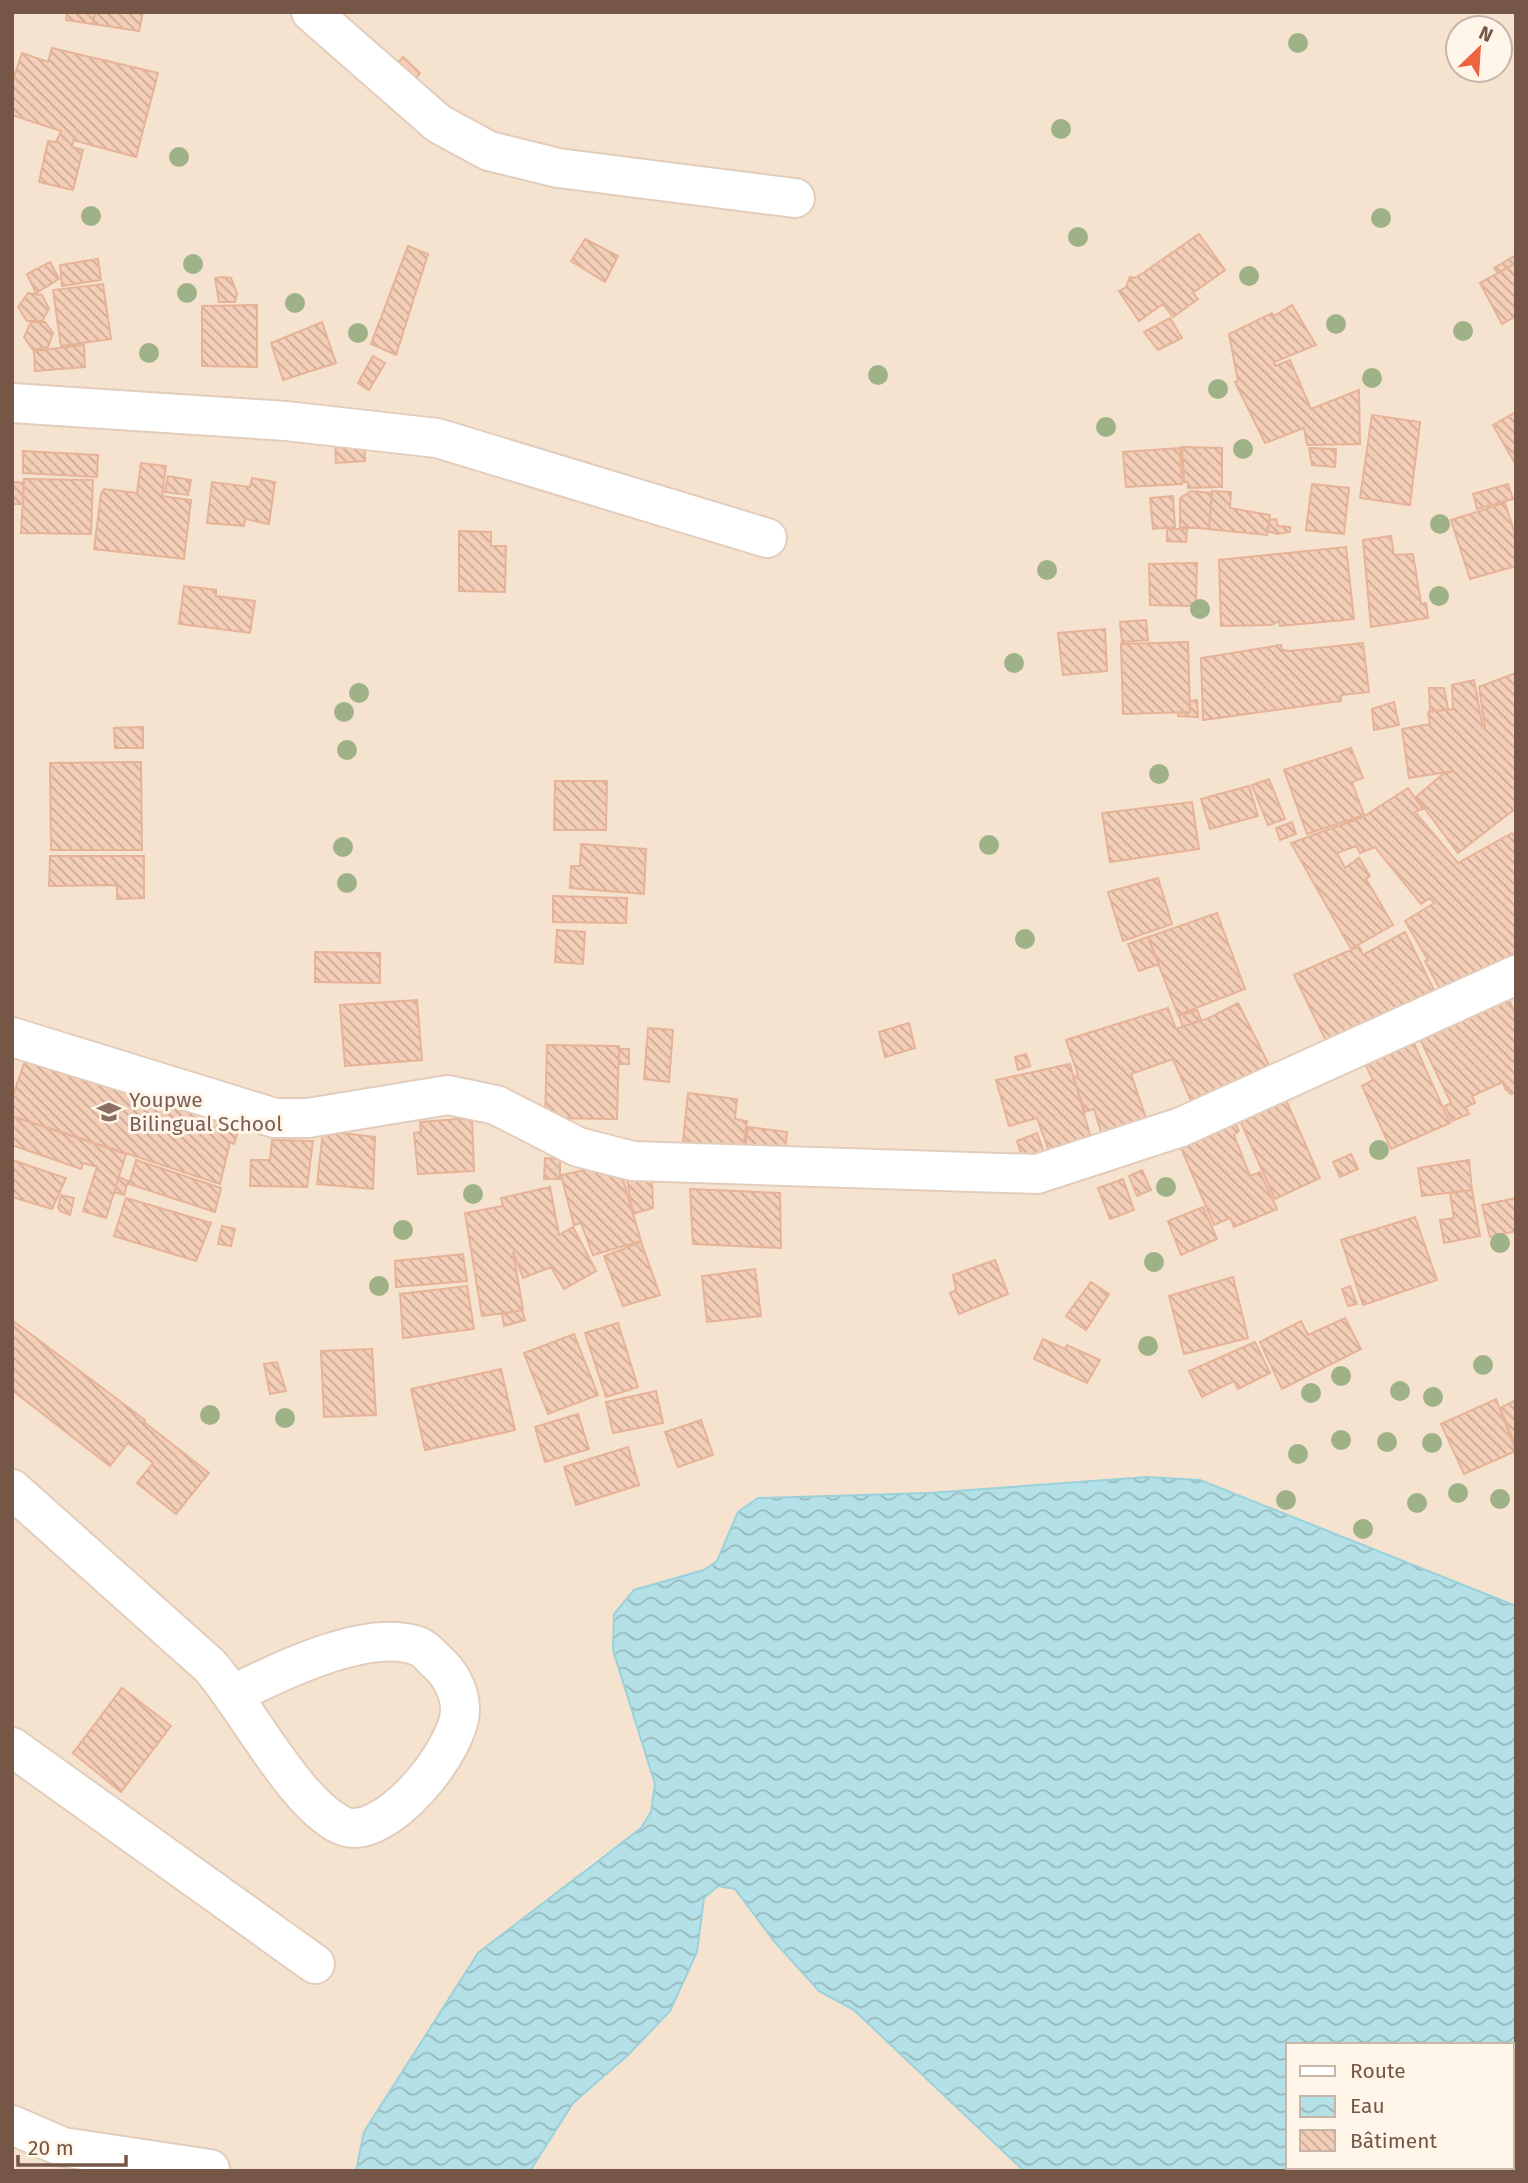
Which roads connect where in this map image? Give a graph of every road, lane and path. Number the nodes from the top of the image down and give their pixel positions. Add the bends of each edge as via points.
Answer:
1 (311, 12) edge
2 (795, 198) dead end
3 (12, 403) edge
4 (767, 538) dead end
5 (1516, 975) edge
6 (12, 1037) edge
7 (12, 1489) edge
8 (234, 1694) junction
9 (12, 1747) edge
10 (316, 1964) dead end
11 (12, 2125) edge
12 (210, 2169) edge

1 - 2 street via 439,124 489,151 558,168
3 - 4 street via 286,421 437,438
5 - 6 street via 1181,1127 1037,1174 633,1161 578,1147 496,1105 448,1095 308,1118 275,1118
7 - 8 street via 182,1639
8 - 8 street via 266,1746 321,1812 342,1826 363,1828 379,1823 408,1800 454,1733 461,1707 449,1672 421,1647 391,1643 324,1654
9 - 10 street
11 - 12 street via 63,2147

